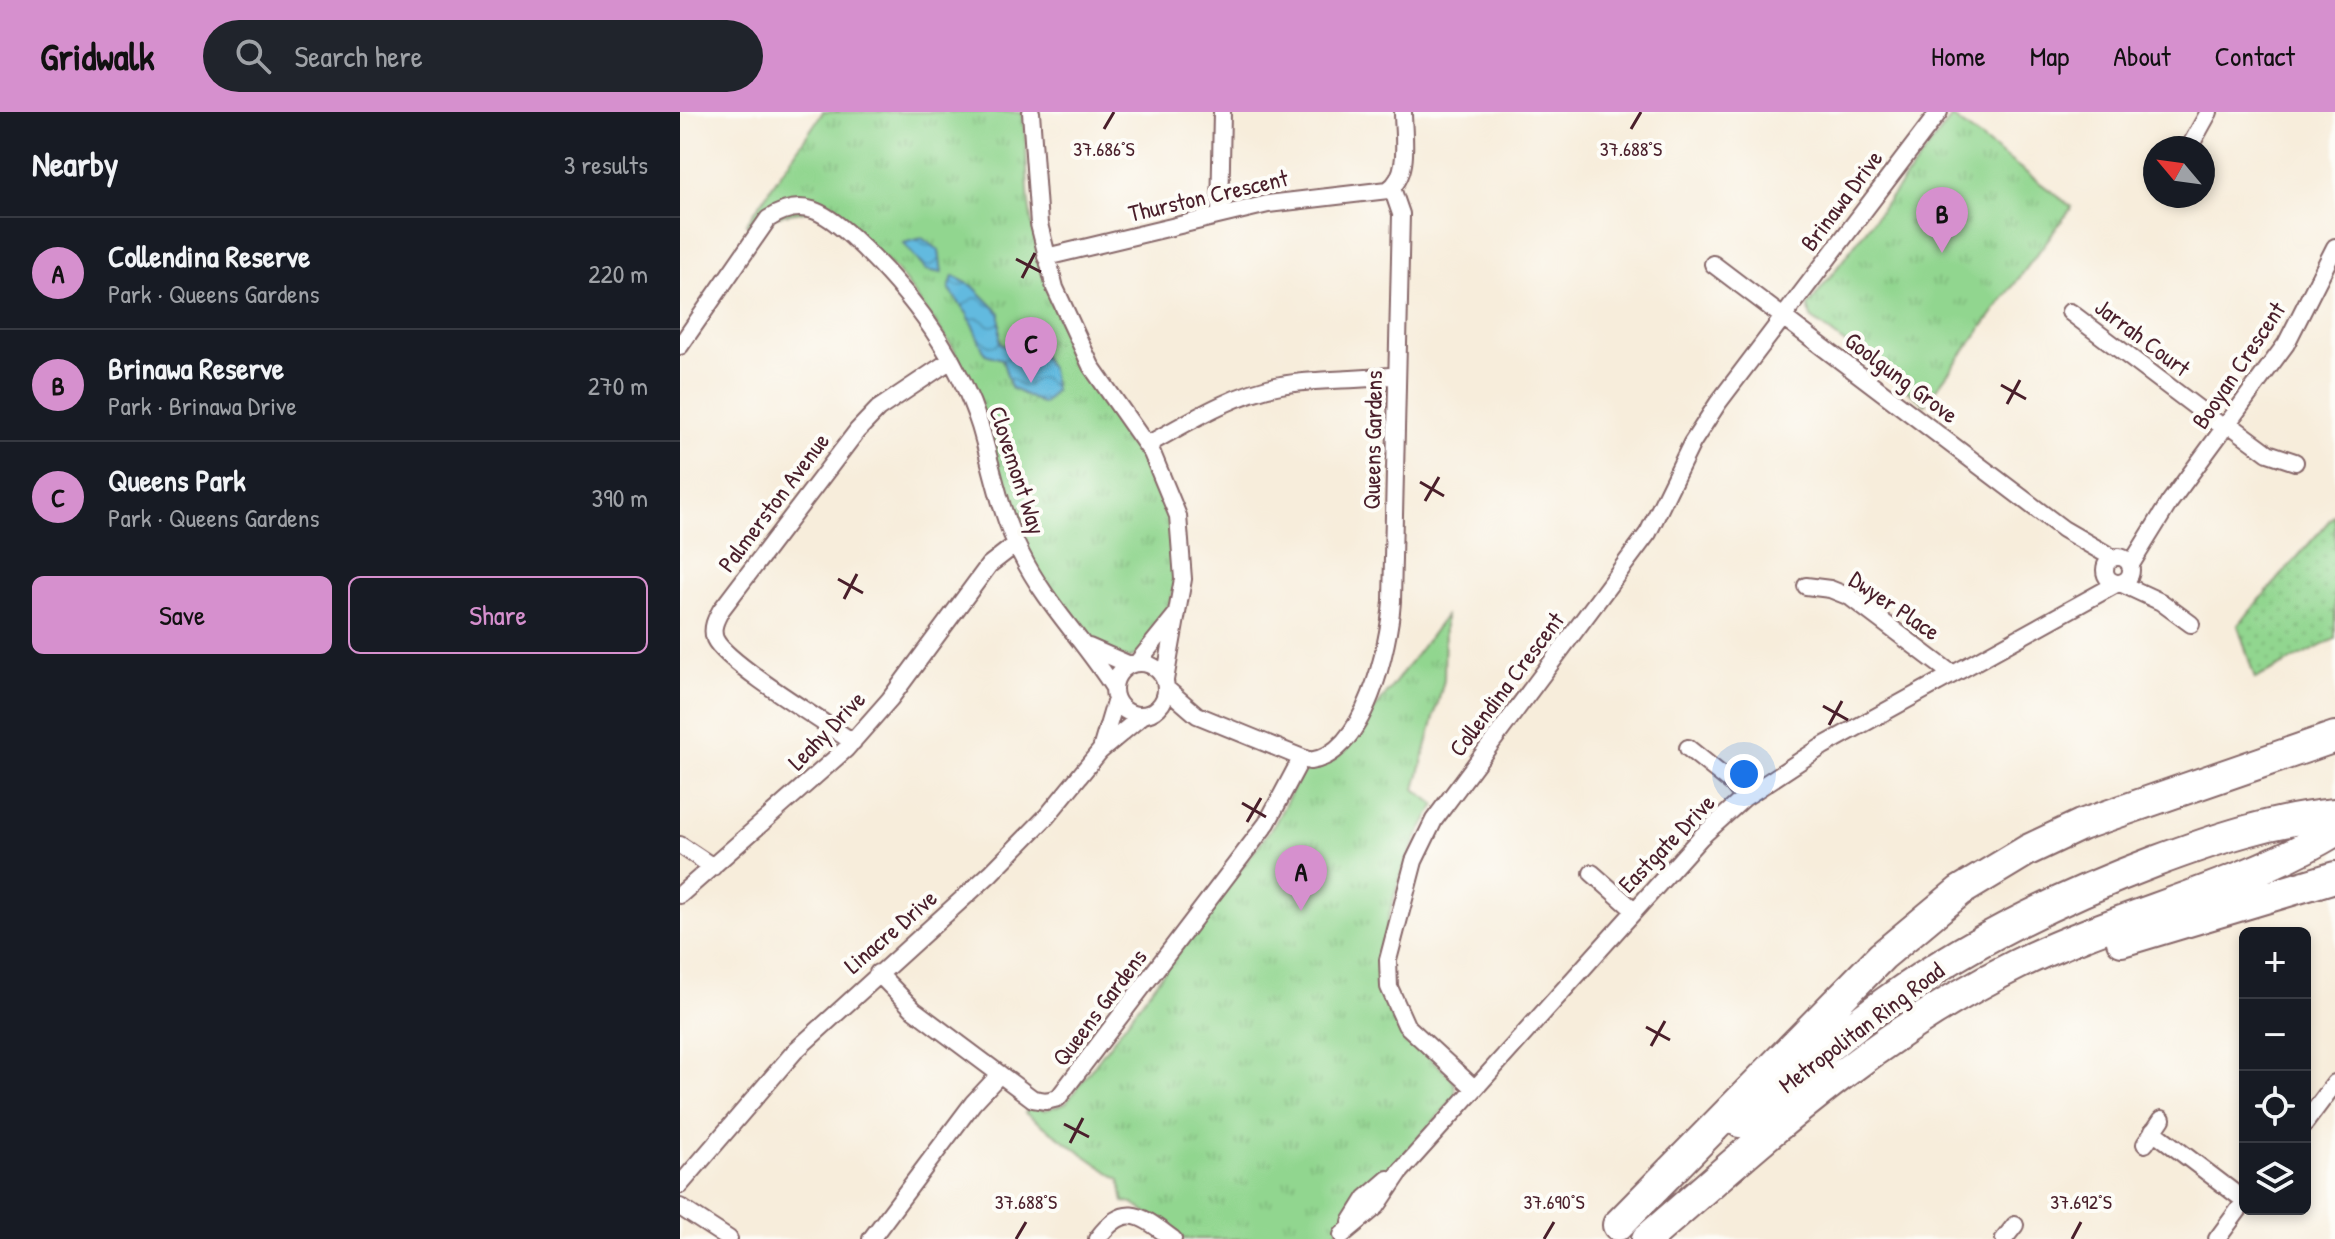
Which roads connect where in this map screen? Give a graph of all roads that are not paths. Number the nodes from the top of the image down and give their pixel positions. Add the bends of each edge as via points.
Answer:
1 (1031, 112) edge
2 (1222, 112) edge
3 (1403, 112) edge
4 (1939, 112) edge
5 (2209, 112) edge
6 (2196, 136) edge
7 (1387, 190) junction
8 (1226, 214) junction
9 (2335, 247) edge
10 (1046, 257) junction
11 (1713, 264) dead end
12 (2330, 272) edge
13 (2070, 312) dead end
14 (1783, 317) junction
15 (680, 346) edge
16 (955, 367) junction
17 (1397, 382) junction
18 (2227, 426) junction
19 (1150, 449) junction
20 (2295, 462) dead end
21 (1019, 550) junction
22 (2117, 570) junction
23 (1806, 586) dead end
24 (1176, 615) junction
25 (2191, 624) dead end
26 (1084, 644) junction
27 (1133, 664) junction
28 (1952, 674) junction
29 (1166, 684) junction
30 (1115, 694) junction
31 (1148, 714) junction
32 (1197, 715) junction
33 (2335, 737) edge
34 (849, 746) junction
35 (1688, 748) dead end
36 (1100, 751) junction
37 (1296, 757) junction
38 (1744, 798) junction
39 (2335, 814) edge
40 (2335, 831) edge
41 (680, 846) edge
42 (708, 871) junction
43 (1592, 873) dead end
44 (2335, 877) edge
45 (680, 895) edge
46 (1634, 910) junction
47 (878, 973) junction
48 (997, 1072) junction
49 (2335, 1083) edge
50 (1474, 1088) junction
51 (2311, 1115) edge
52 (2153, 1131) dead end
53 (713, 1147) junction
54 (1714, 1181) junction
55 (680, 1185) edge
56 (2239, 1196) edge
57 (680, 1198) edge
58 (680, 1207) edge
59 (2239, 1209) edge
60 (1610, 1232) edge
61 (723, 1235) edge
62 (1340, 1237) edge
63 (871, 1239) edge
64 (1097, 1239) edge
65 (1173, 1239) edge
66 (1647, 1239) edge
67 (2217, 1239) edge

1 - 10 street
2 - 8 street via 1220,171
3 - 7 street via 1403,167
4 - 14 street, Brinawa Drive
5 - 6 street
7 - 8 street, Thurston Crescent via 1304,198
7 - 17 street, Queens Gardens via 1400,224
8 - 10 street, Thurston Crescent
9 - 12 street, Booyan Crescent
10 - 19 street via 1078,344
11 - 14 street, Goolgung Grove
12 - 18 street, Booyan Crescent
13 - 18 street, Jarrah Court
14 - 22 street, Goolgung Grove
14 - 50 street, Collendina Crescent via 1704,422 1661,512 1634,553 1420,845 1391,944 1389,987 1406,1025
15 - 16 street, Clovemont Way via 755,236 777,221 802,216 850,235 910,296
16 - 21 street, Clovemont Way via 980,426
16 - 34 street, Palmerston Avenue via 878,409 857,431 716,619 713,633 720,646
17 - 19 street via 1298,382 1256,390 1215,408
17 - 37 street, Queens Gardens via 1392,601 1382,667 1335,750 1318,760
18 - 20 street, Jarrah Court via 2268,453
18 - 22 street, Booyan Crescent
19 - 24 street via 1172,495 1181,536 1183,579
21 - 26 street, Clovemont Way
21 - 34 street, Leahy Drive via 982,576
22 - 25 street, Goolgung Grove
22 - 28 street, Eastgate Drive via 2075,607
23 - 28 street, Dwyer Place via 1850,597
24 - 27 street
24 - 29 street
26 - 27 street, Clovemont Way
26 - 30 street, Clovemont Way
27 - 29 street via 1154,667
27 - 30 street via 1119,675
28 - 38 street, Eastgate Drive
29 - 31 street via 1161,706
29 - 32 street
30 - 31 street via 1126,712
30 - 36 street, Linacre Drive
31 - 32 street
31 - 36 street, Linacre Drive
32 - 37 street
33 - 60 highway via 2081,825 1960,891 1892,947
34 - 42 street, Leahy Drive
35 - 38 street
36 - 47 street, Linacre Drive via 1020,845
37 - 48 street, Queens Gardens via 1267,823 1063,1093 1039,1100
38 - 46 street, Eastgate Drive
39 - 60 highway, Metropolitan Ring Road via 2211,841 2099,884 1992,934 1849,1030
40 - 54 highway, Metropolitan Ring Road via 2286,858 2067,942 1972,987 1844,1069
41 - 42 street
42 - 45 street, Leahy Drive
43 - 46 street
44 - 54 highway via 2110,945 1995,994 1894,1054
46 - 50 street, Eastgate Drive
47 - 48 street, Queens Gardens via 914,1010
47 - 53 street, Linacre Drive via 780,1066
48 - 63 street
49 - 51 street
50 - 62 street, Eastgate Drive
52 - 56 street
53 - 55 street, Linacre Drive
53 - 57 street, Linacre Drive
54 - 66 highway, Metropolitan Ring Road
57 - 61 street
58 - 61 street
59 - 67 street
64 - 65 street via 1116,1218 1131,1214

